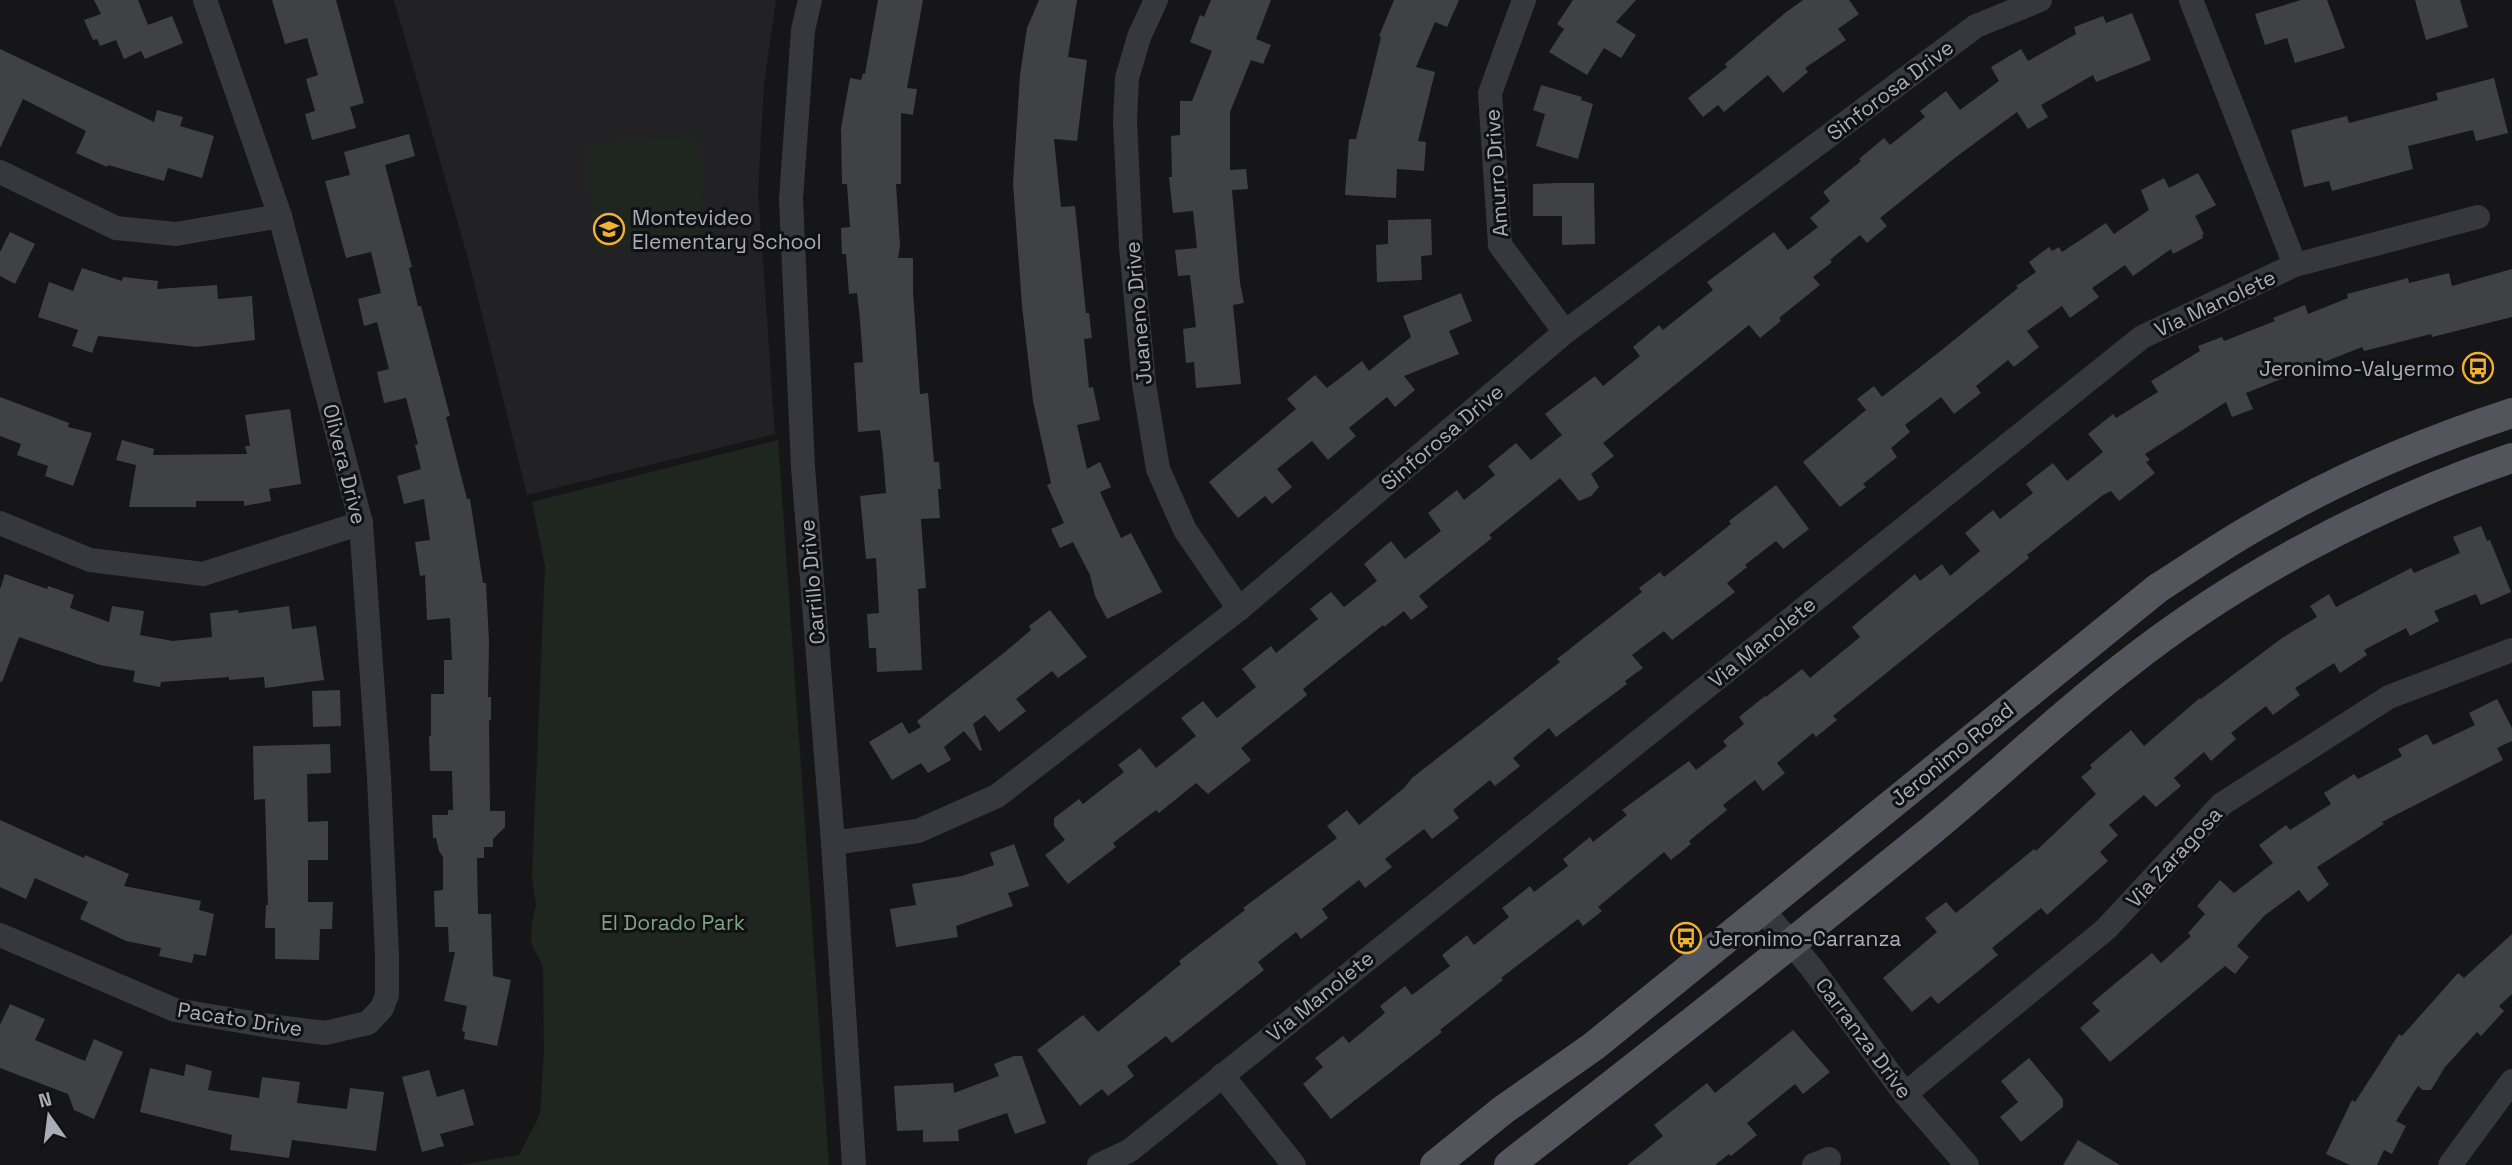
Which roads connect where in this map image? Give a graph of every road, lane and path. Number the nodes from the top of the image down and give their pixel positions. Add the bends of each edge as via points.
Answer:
1 (205, 0) edge
2 (810, 0) edge
3 (1156, 0) edge
4 (1524, 0) edge
5 (2040, 0) edge
6 (2191, 0) edge
7 (0, 172) edge
8 (280, 216) junction
9 (2478, 216) dead end
10 (2295, 265) junction
11 (1565, 332) junction
12 (2512, 413) edge
13 (2512, 458) edge
14 (0, 523) edge
15 (361, 523) junction
16 (1239, 609) junction
17 (2512, 650) edge
18 (833, 843) junction
19 (1762, 909) junction
20 (0, 935) edge
21 (1790, 943) junction
22 (368, 1023) joint
23 (1222, 1075) junction
24 (2512, 1082) edge
25 (1905, 1094) junction
26 (854, 1165) edge
27 (1099, 1165) edge
28 (1294, 1165) edge
29 (1435, 1165) edge
30 (1509, 1165) edge
31 (1967, 1165) edge
32 (2450, 1165) edge

1 - 8 street, Olivera Drive
2 - 18 street, Carrillo Drive via 803,30 790,200 803,467
3 - 16 street, Juaneno Drive via 1128,78 1125,121 1144,384 1158,469 1185,530
4 - 11 street, Amurro Drive via 1490,93 1500,245
5 - 11 street, Sinforosa Drive via 1976,26
6 - 10 street
7 - 8 street via 116,228 176,234
8 - 15 street, Olivera Drive
9 - 10 street, Via Manolete
10 - 23 street, Via Manolete via 2142,337
11 - 16 street, Sinforosa Drive
12 - 19 main road, Jeronimo Road via 2401,453 2330,486 2158,588
13 - 21 main road, Jeronimo Road via 2321,540 2232,590 2125,666 1930,832
14 - 15 street via 90,560 204,574
15 - 22 street, Olivera Drive via 387,956 387,995 382,1009
16 - 18 street, Sinforosa Drive via 997,796 919,831
17 - 25 street, Via Zaragosa via 2389,697 2222,804 2106,929
18 - 26 street, Carrillo Drive
19 - 21 street, Carranza Drive
19 - 29 main road, Jeronimo Road via 1594,1046
20 - 22 street, Pacato Drive via 175,1010 325,1033
21 - 25 street, Carranza Drive
21 - 30 main road, Jeronimo Road
23 - 27 street, Via Manolete via 1129,1151
23 - 28 street
24 - 32 street
25 - 31 street, Carranza Drive

